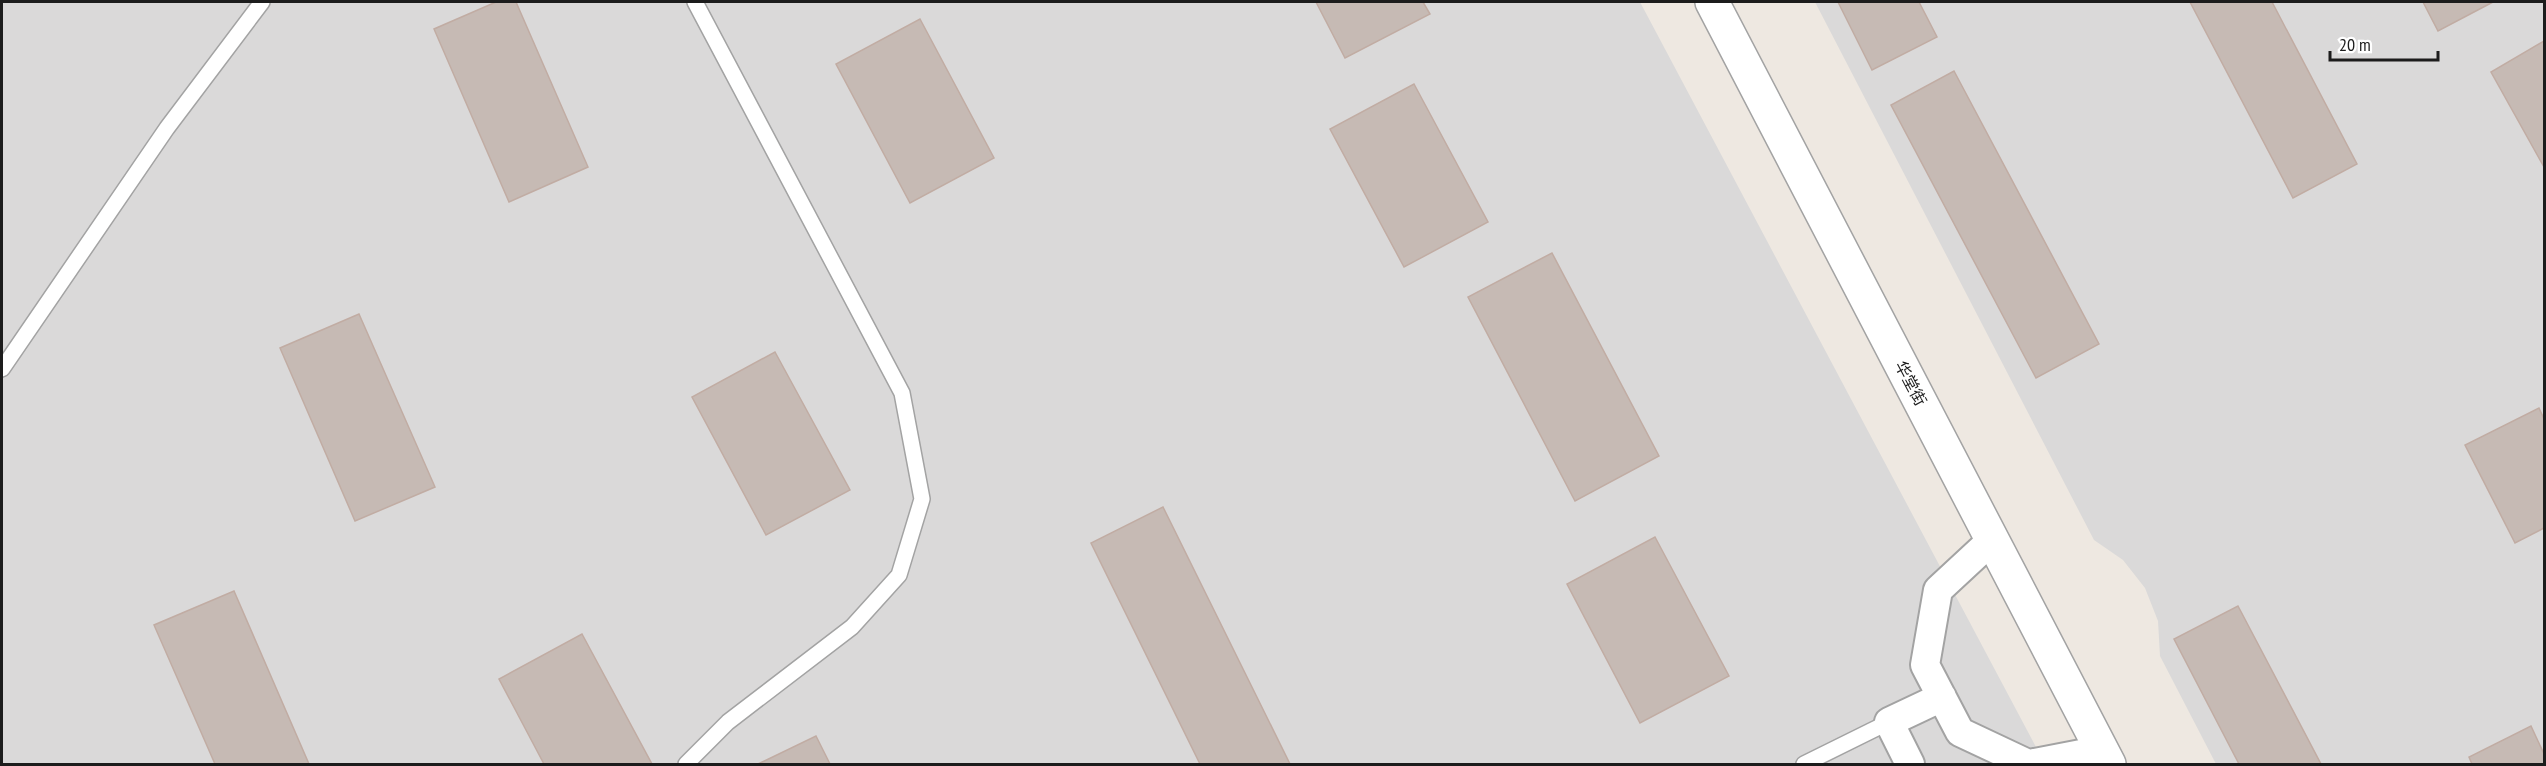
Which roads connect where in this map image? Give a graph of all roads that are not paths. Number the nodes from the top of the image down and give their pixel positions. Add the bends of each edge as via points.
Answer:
1 (262, 2) edge
2 (695, 2) edge
3 (1712, 2) edge
4 (2, 369) edge
5 (1993, 539) junction
6 (1942, 697) junction
7 (1889, 722) junction
8 (2105, 757) edge
9 (686, 765) edge
10 (1804, 765) edge
11 (1910, 765) edge
12 (2028, 765) edge

1 - 4 lane via 167,128
2 - 9 lane via 902,393 922,499 899,575 852,627 728,722
3 - 5 street, 华堂街
5 - 6 street via 1938,590 1925,665
5 - 8 street, 华堂街
6 - 7 street
6 - 12 street via 1960,732
7 - 10 lane
7 - 11 street
8 - 12 street

